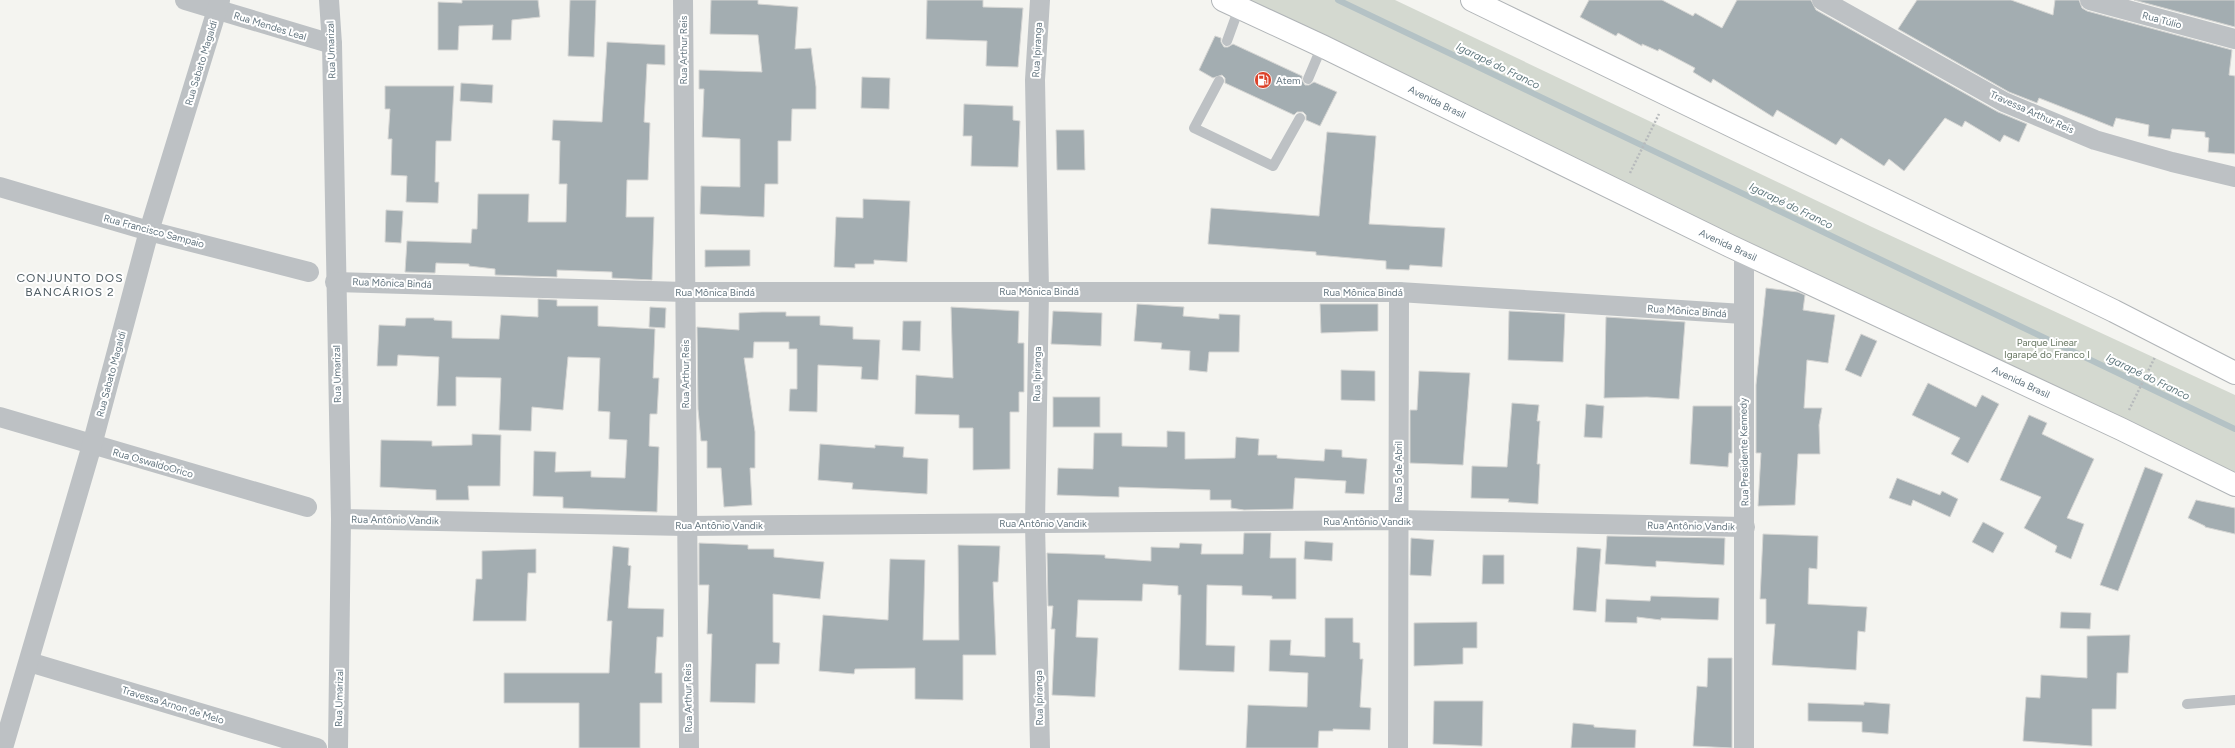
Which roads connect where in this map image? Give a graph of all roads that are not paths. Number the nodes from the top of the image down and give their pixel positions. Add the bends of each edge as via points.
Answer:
1 (185, 0) edge
2 (329, 0) edge
3 (683, 0) edge
4 (1040, 0) edge
5 (1472, 0) edge
6 (1822, 0) edge
7 (2099, 1) edge
8 (1231, 4) edge
9 (218, 5) edge
10 (2235, 39) edge
11 (1228, 41) dead end
12 (332, 44) junction
13 (1322, 46) junction
14 (1308, 79) dead end
15 (1219, 81) dead end
16 (1300, 118) dead end
17 (2235, 177) edge
18 (0, 187) edge
19 (149, 231) junction
20 (1744, 252) junction
21 (309, 272) dead end
22 (335, 282) junction
23 (1038, 291) junction
24 (685, 292) junction
25 (1399, 292) junction
26 (1743, 314) junction
27 (2235, 372) edge
28 (0, 417) edge
29 (92, 446) junction
30 (2235, 485) edge
31 (307, 507) dead end
32 (341, 518) junction
33 (1397, 520) junction
34 (1035, 524) junction
35 (686, 526) junction
36 (1745, 527) junction
37 (29, 662) junction
38 (2235, 700) edge
39 (2187, 704) dead end
40 (3, 748) edge
41 (317, 748) edge
42 (338, 748) edge
43 (689, 748) edge
44 (1040, 748) edge
45 (1398, 748) edge
46 (1744, 748) edge

1 - 9 street, Rua Mendes Leal
2 - 12 street, Rua Umarizal
3 - 24 street, Rua Arthur Reis
4 - 23 street, Rua Ipiranga via 1035,80
5 - 27 highway
6 - 17 street, Travessa Arthur Reis via 2004,102 2094,140
7 - 10 street, Rua Túlio
8 - 11 lane
8 - 13 highway, Avenida Brasil
9 - 12 street, Rua Mendes Leal
9 - 19 street, Rua Sabato Magaldi
12 - 22 street, Rua Umarizal
13 - 14 lane
13 - 20 highway, Avenida Brasil
15 - 16 lane via 1194,128 1273,166
18 - 19 street, Rua Francisco Sampaio
19 - 21 street, Rua Francisco Sampaio
19 - 29 street, Rua Sabato Magaldi
20 - 26 street, Rua Presidente Kennedy
20 - 30 highway, Avenida Brasil
22 - 24 street, Rua Mônica Bindá
22 - 32 street, Rua Umarizal
23 - 24 street, Rua Mônica Bindá
23 - 25 street, Rua Mônica Bindá
23 - 34 street, Rua Ipiranga
24 - 35 street, Rua Arthur Reis
25 - 26 street, Rua Mônica Bindá
25 - 33 street, Rua 5 de Abril
26 - 36 street, Rua Presidente Kennedy
28 - 29 street, Rua OswaldoOrico
29 - 31 street, Rua OswaldoOrico
29 - 37 street, Rua Sabato Magaldi
32 - 35 street, Rua Antônio Vandik
32 - 42 street, Rua Umarizal
33 - 34 street, Rua Antônio Vandik
33 - 36 street, Rua Antônio Vandik
33 - 45 street, Rua 5 de Abril
34 - 35 street, Rua Antônio Vandik
34 - 44 street, Rua Ipiranga
35 - 43 street, Rua Arthur Reis
36 - 46 street, Rua Presidente Kennedy
37 - 40 street, Rua Sabato Magaldi
37 - 41 street, Travessa Arnon de Melo
38 - 39 lane

